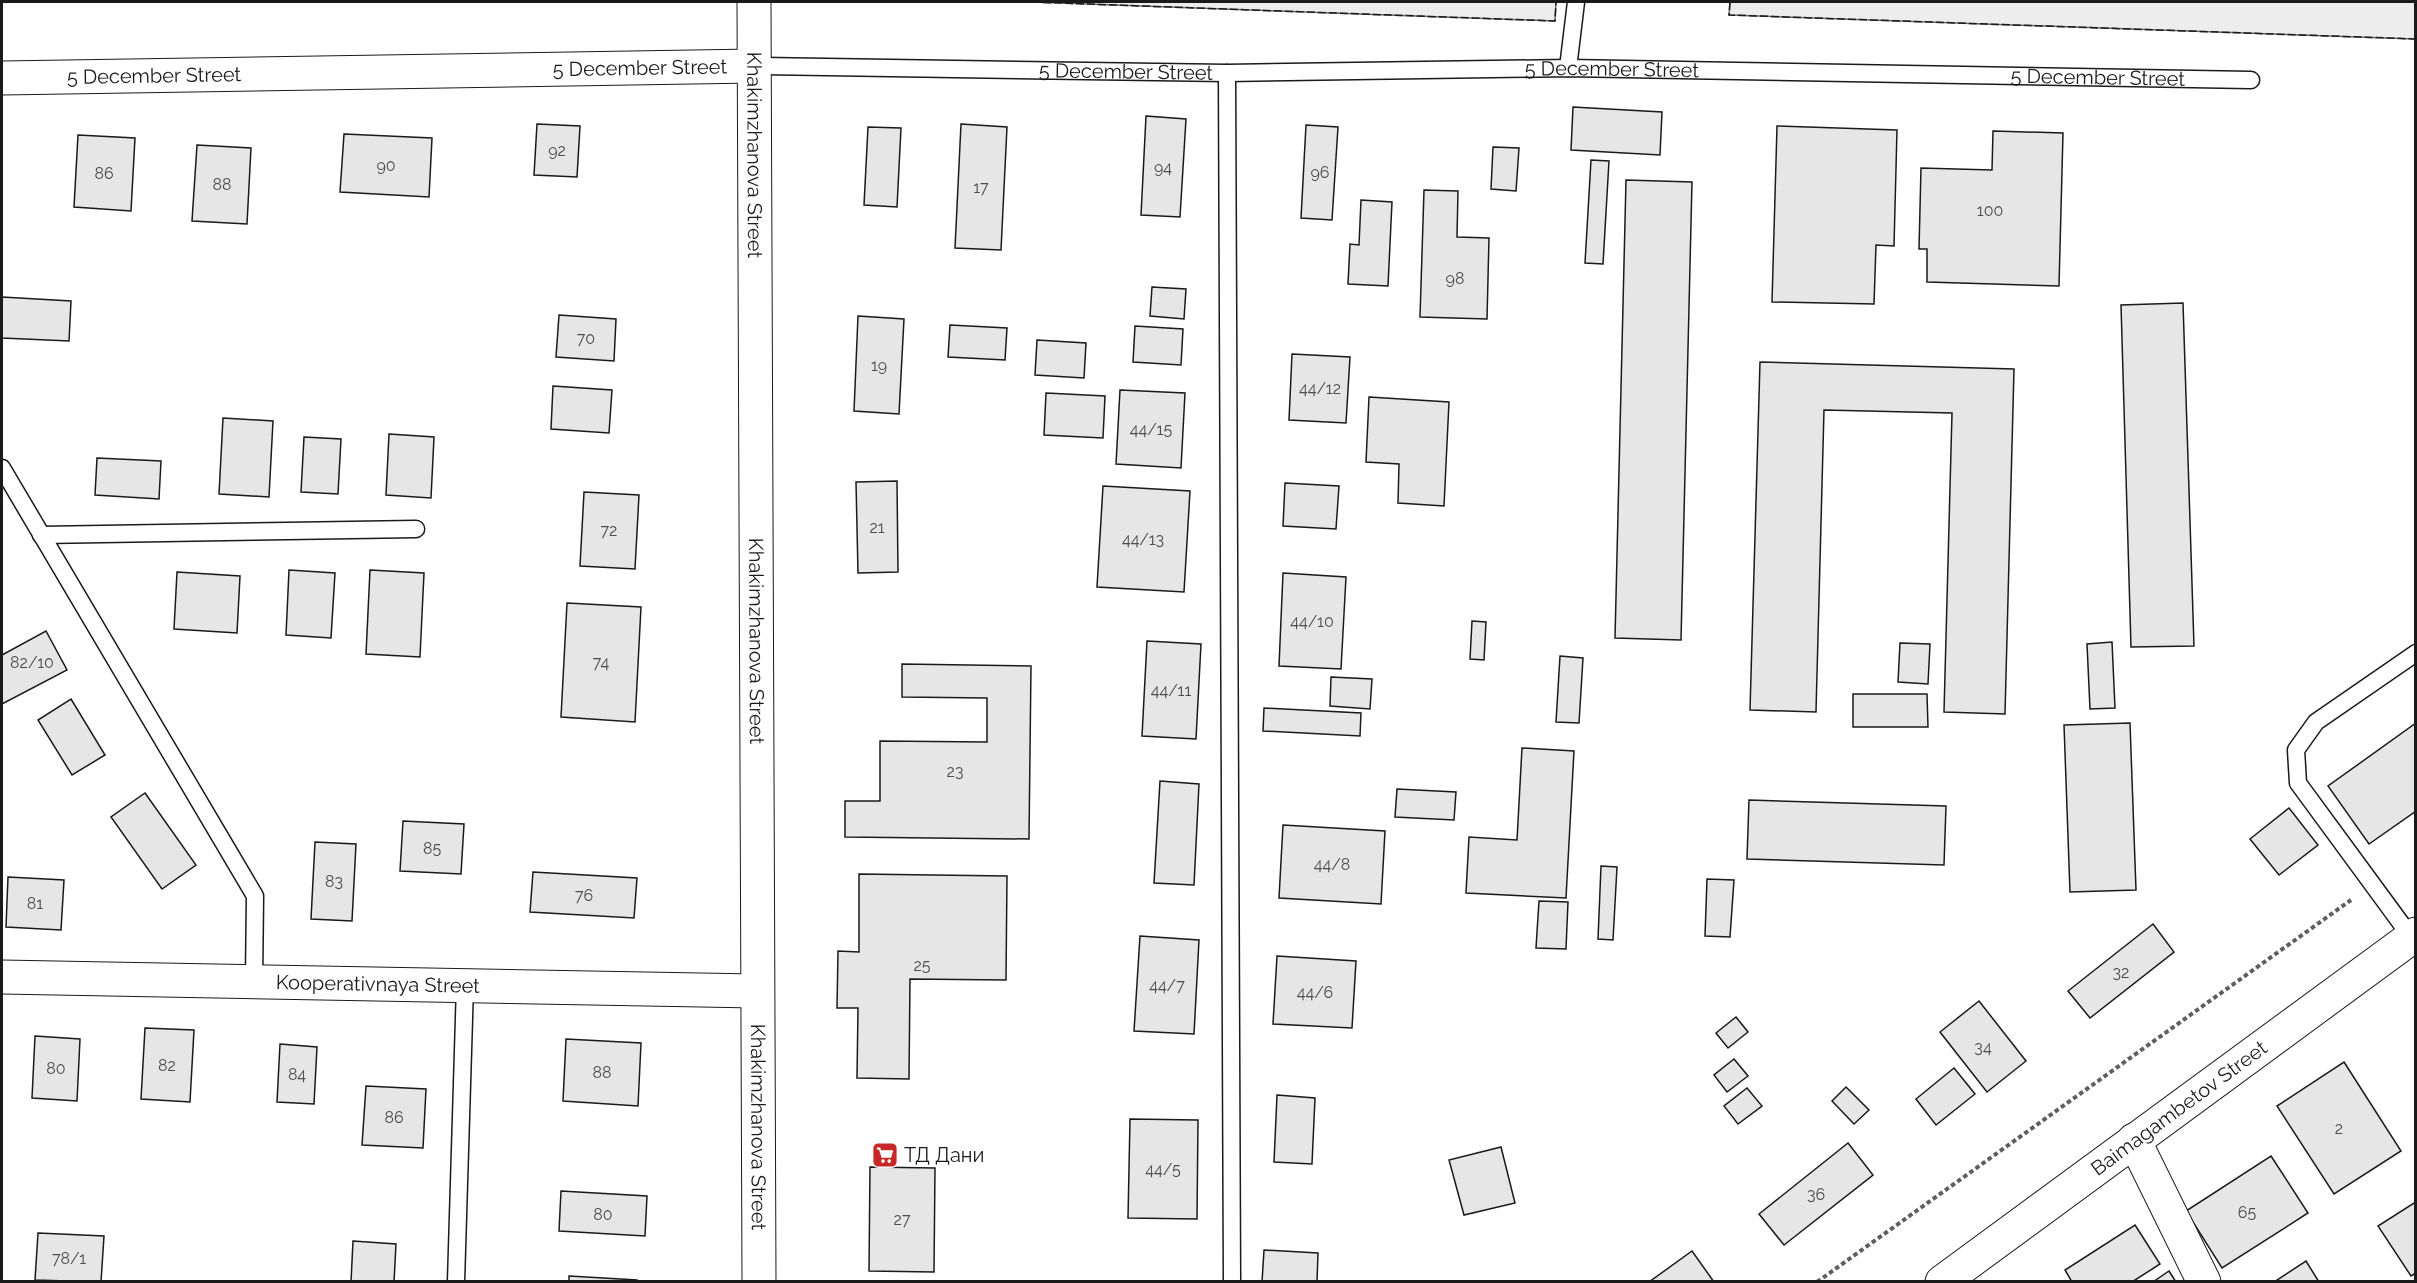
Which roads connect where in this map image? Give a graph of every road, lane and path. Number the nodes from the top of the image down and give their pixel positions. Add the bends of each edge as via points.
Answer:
1 (754, 2) edge
2 (1576, 2) edge
3 (754, 66) junction
4 (1568, 68) junction
5 (1227, 73) junction
6 (2, 78) edge
7 (2251, 80) dead end
8 (2, 468) edge
9 (416, 529) dead end
10 (41, 535) junction
11 (2415, 653) edge
12 (2373, 885) junction
13 (2414, 936) edge
14 (2, 976) edge
15 (254, 981) junction
16 (465, 985) junction
17 (756, 991) junction
18 (2134, 1140) junction
19 (456, 1281) edge
20 (759, 1281) edge
21 (1232, 1281) edge
22 (1817, 1281) edge
23 (1942, 1281) edge
24 (2204, 1281) edge

1 - 3 street, Khakimzhanova Street
2 - 4 lane
3 - 5 lane, 5 December Street
3 - 6 street, 5 December Street
3 - 17 street, Khakimzhanova Street
4 - 5 lane, 5 December Street
4 - 7 lane, 5 December Street
5 - 21 lane
8 - 10 lane
9 - 10 lane
10 - 15 lane via 255,896
11 - 12 lane via 2316,722 2296,750 2298,783
12 - 13 lane
12 - 22 path
13 - 18 street, Baimagambetov Street
14 - 15 street, Kooperativnaya Street
15 - 16 street, Kooperativnaya Street
16 - 17 street, Kooperativnaya Street
16 - 19 lane
17 - 20 street, Khakimzhanova Street
18 - 23 street, Baimagambetov Street
18 - 24 street

